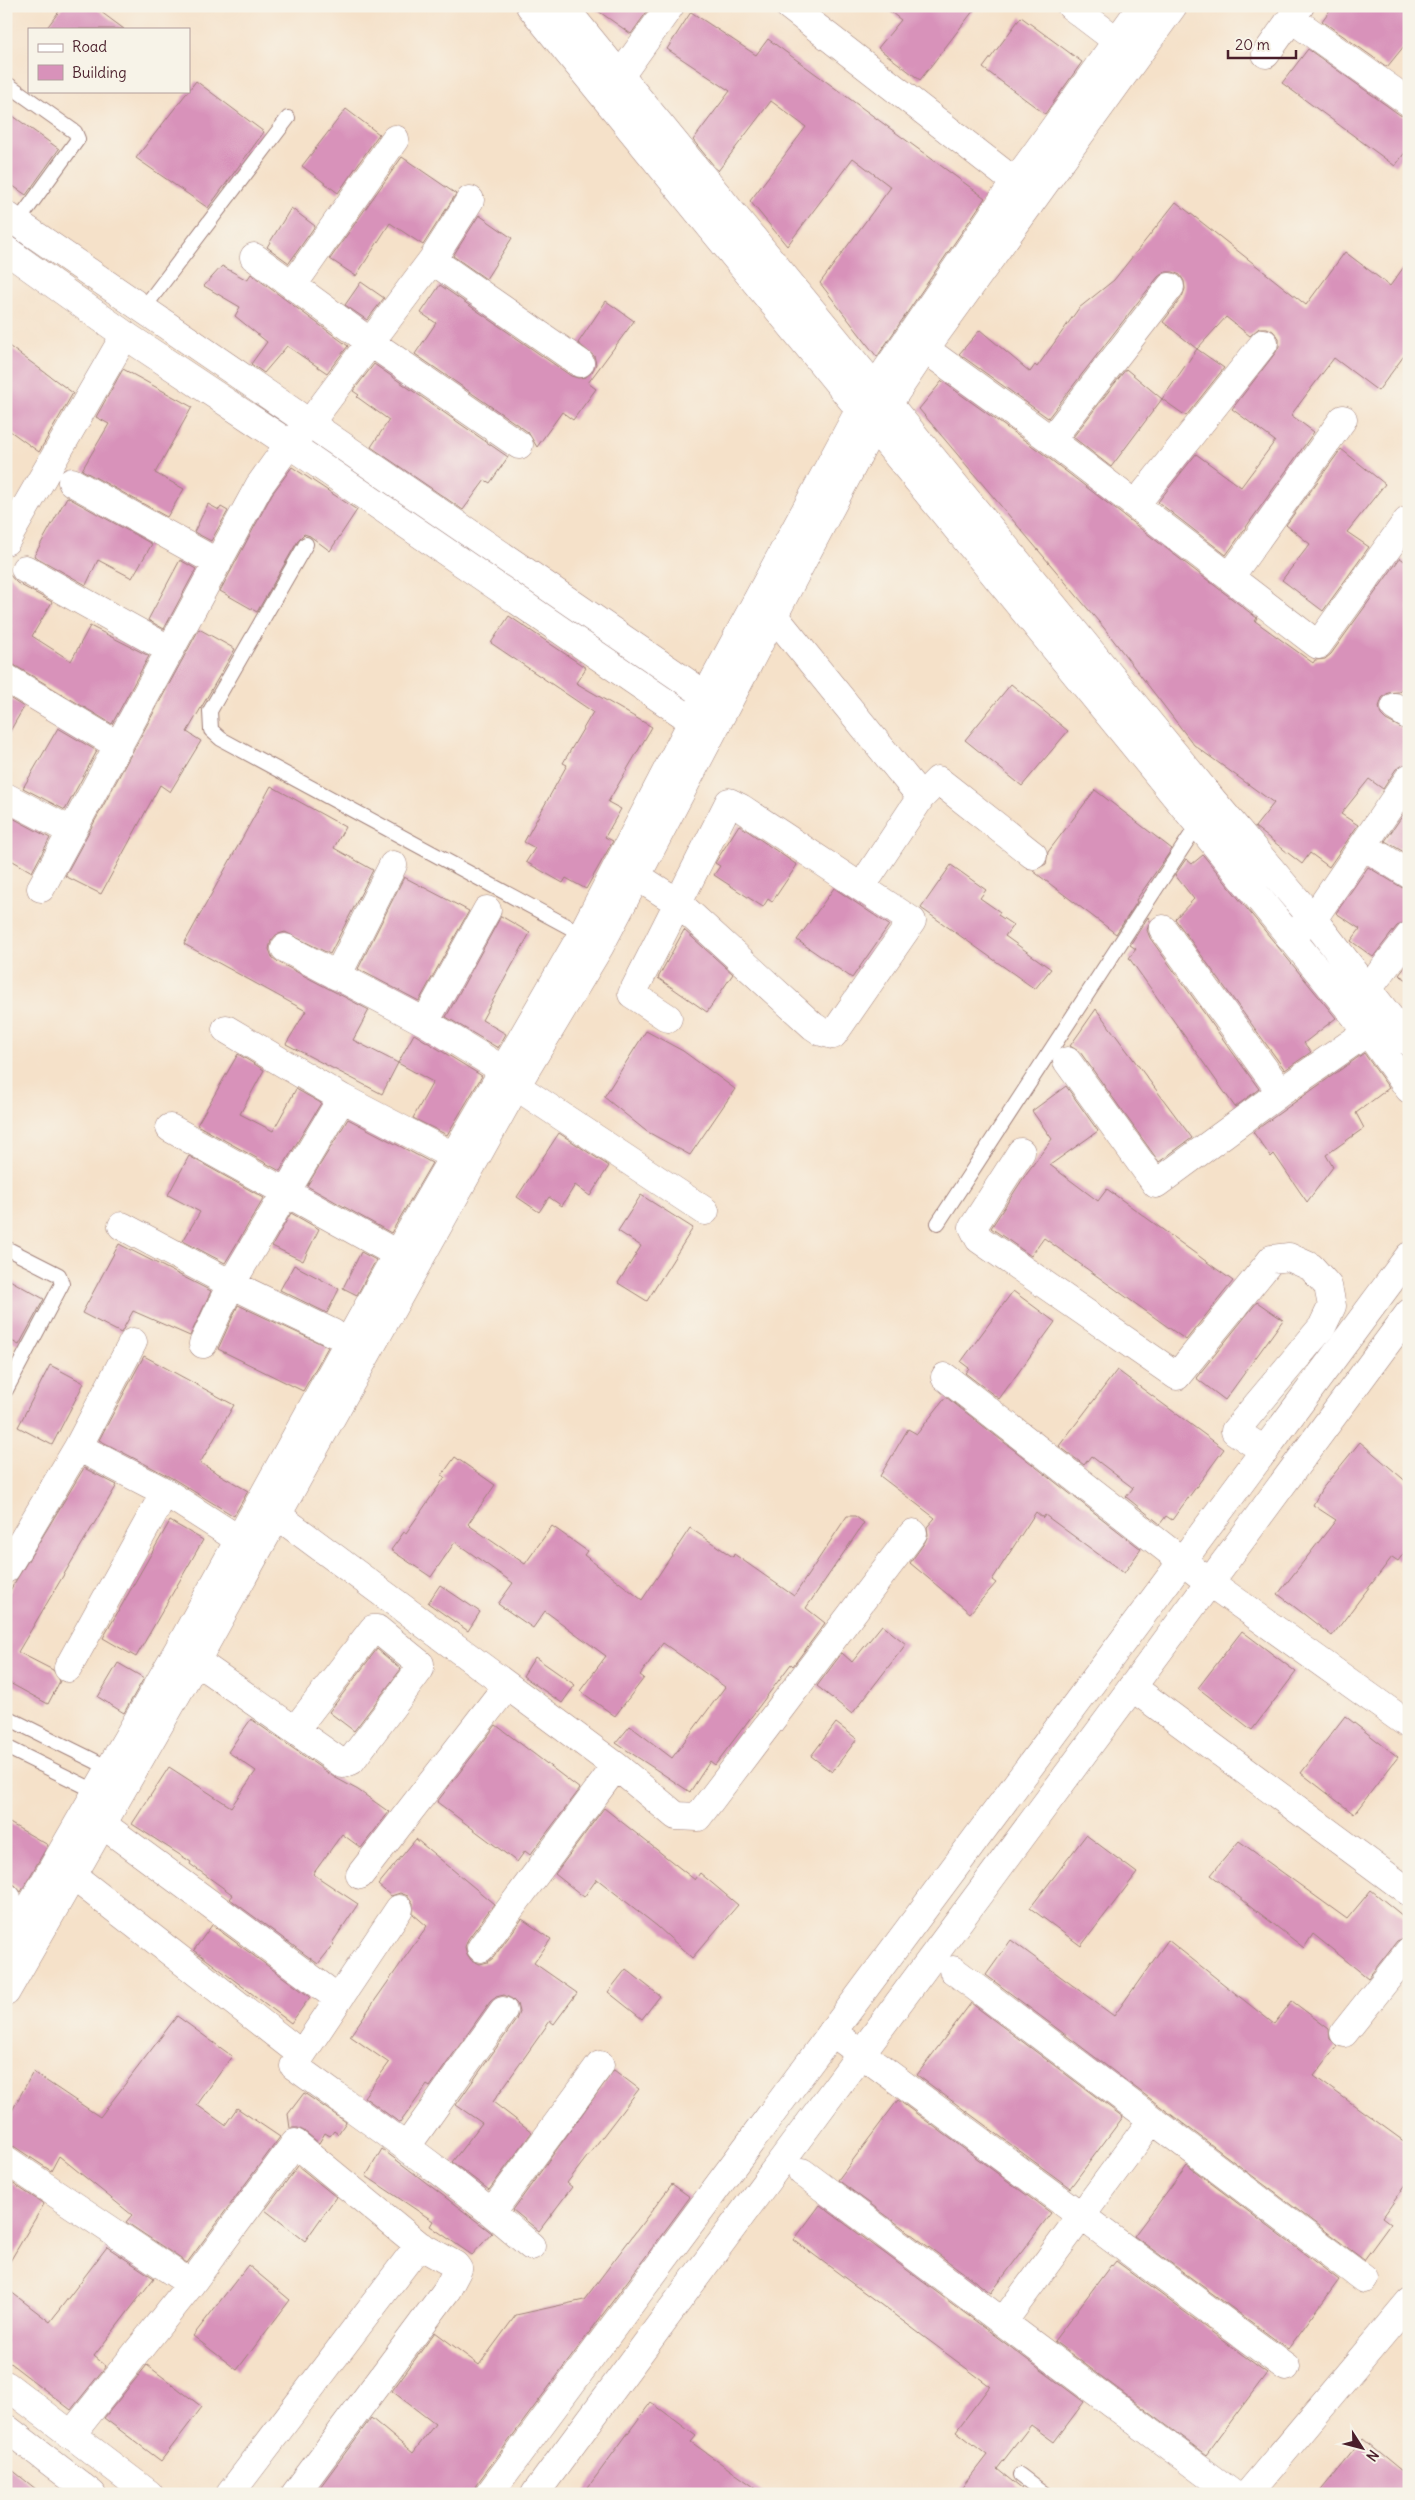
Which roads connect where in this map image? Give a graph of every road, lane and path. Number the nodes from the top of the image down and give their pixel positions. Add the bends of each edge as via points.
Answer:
1 (530, 6) edge
2 (563, 6) edge
3 (670, 6) edge
4 (789, 6) edge
5 (1072, 6) edge
6 (1142, 6) edge
7 (1173, 6) edge
8 (1296, 12) edge
9 (1117, 41) junction
10 (1266, 54) dead end
11 (620, 76) junction
12 (6, 83) edge
13 (1409, 102) edge
14 (288, 118) dead end
15 (395, 140) dead end
16 (1015, 182) junction
17 (470, 200) dead end
18 (12, 219) edge
19 (6, 250) edge
20 (254, 257) dead end
21 (432, 260) junction
22 (293, 285) junction
23 (1170, 287) dead end
24 (143, 309) junction
25 (125, 335) junction
26 (370, 342) junction
27 (1264, 343) dead end
28 (926, 349) junction
29 (580, 362) dead end
30 (874, 406) junction
31 (1343, 419) dead end
32 (309, 424) junction
33 (1051, 440) junction
34 (289, 444) junction
35 (518, 444) dead end
36 (72, 482) dead end
37 (1136, 504) junction
38 (1407, 521) dead end
39 (6, 541) edge
40 (306, 544) dead end
41 (218, 563) junction
42 (24, 569) dead end
43 (1230, 577) junction
44 (774, 616) junction
45 (170, 650) junction
46 (6, 678) edge
47 (715, 702) junction
48 (702, 727) junction
49 (119, 746) junction
50 (1409, 778) edge
51 (6, 797) edge
52 (921, 797) junction
53 (1214, 802) junction
54 (1198, 823) junction
55 (71, 831) junction
56 (1364, 846) junction
57 (1032, 855) dead end
58 (393, 865) dead end
59 (870, 874) dead end
60 (1409, 874) edge
61 (635, 875) junction
62 (41, 888) dead end
63 (677, 902) junction
64 (487, 910) dead end
65 (1313, 919) junction
66 (1163, 929) dead end
67 (582, 934) junction
68 (1409, 936) edge
69 (1289, 937) junction
70 (285, 948) dead end
71 (337, 976) junction
72 (1368, 989) junction
73 (1345, 1004) junction
74 (1390, 1016) junction
75 (668, 1018) dead end
76 (425, 1022) junction
77 (226, 1029) dead end
78 (1368, 1032) junction
79 (1409, 1042) edge
80 (1067, 1061) dead end
81 (510, 1078) junction
82 (1409, 1089) edge
83 (1281, 1092) junction
84 (342, 1098) junction
85 (170, 1128) dead end
86 (1021, 1152) dead end
87 (455, 1157) junction
88 (285, 1194) junction
89 (705, 1211) dead end
90 (938, 1223) dead end
91 (122, 1226) dead end
92 (6, 1248) edge
93 (397, 1254) junction
94 (1409, 1256) edge
95 (231, 1284) junction
96 (1409, 1313) edge
97 (333, 1333) dead end
98 (133, 1342) dead end
99 (203, 1344) dead end
100 (945, 1377) dead end
101 (6, 1390) edge
102 (78, 1447) junction
103 (1265, 1451) junction
104 (165, 1492) junction
105 (277, 1515) junction
106 (913, 1533) dead end
107 (238, 1539) junction
108 (1182, 1561) junction
109 (6, 1569) edge
110 (1209, 1582) junction
111 (196, 1661) junction
112 (68, 1668) dead end
113 (506, 1687) junction
114 (1132, 1687) junction
115 (6, 1717) edge
116 (1409, 1725) edge
117 (295, 1730) junction
118 (6, 1747) edge
119 (616, 1766) junction
120 (112, 1785) junction
121 (102, 1824) junction
122 (360, 1875) dead end
123 (72, 1876) junction
124 (1409, 1892) edge
125 (399, 1909) dead end
126 (481, 1948) dead end
127 (6, 1949) edge
128 (1409, 1951) edge
129 (953, 1970) dead end
130 (6, 1992) edge
131 (338, 1999) junction
132 (503, 2010) dead end
133 (832, 2032) junction
134 (1344, 2034) dead end
135 (301, 2054) junction
136 (860, 2054) junction
137 (600, 2065) dead end
138 (1152, 2120) junction
139 (407, 2146) junction
140 (6, 2160) edge
141 (802, 2172) dead end
142 (492, 2212) junction
143 (1081, 2216) junction
144 (419, 2245) junction
145 (531, 2246) dead end
146 (1364, 2279) dead end
147 (192, 2284) junction
148 (1409, 2302) edge
149 (1003, 2322) junction
150 (1286, 2368) dead end
151 (6, 2385) edge
152 (6, 2428) edge
153 (71, 2435) junction
154 (1020, 2475) dead end
155 (92, 2494) edge
156 (149, 2494) edge
157 (230, 2494) edge
158 (295, 2494) edge
159 (489, 2494) edge
160 (535, 2494) edge
161 (1045, 2494) edge
162 (1234, 2494) edge
163 (1248, 2494) edge

1 - 30 street
2 - 11 street
3 - 11 street
4 - 16 street
5 - 9 street
6 - 9 street
7 - 28 street
8 - 10 street
8 - 13 street
9 - 16 street
11 - 30 street
12 - 18 lane via 75,132 78,139
14 - 24 lane
15 - 22 street
16 - 30 street
17 - 21 street
18 - 24 street
19 - 25 street
20 - 22 street
21 - 26 street
21 - 29 street
22 - 26 street
23 - 33 street
24 - 32 street
25 - 34 street
25 - 39 street
26 - 32 street
26 - 35 street
27 - 37 street
28 - 30 street
28 - 33 street
30 - 44 street
30 - 47 street
30 - 53 street
30 - 54 street
31 - 43 street
32 - 34 street
32 - 47 street
33 - 37 street
34 - 41 street via 259,486
34 - 48 street
36 - 41 street
37 - 43 street
38 - 43 street via 1318,645
40 - 67 lane via 210,711 211,730 221,739
41 - 45 street
42 - 45 street
44 - 47 street
44 - 52 street
45 - 49 street
46 - 49 street
47 - 48 street
48 - 61 street
48 - 67 street
49 - 55 street
50 - 56 street
51 - 55 street
52 - 57 street via 938,780
52 - 59 street
53 - 54 lane
53 - 65 street
54 - 69 street
54 - 90 lane
55 - 62 street
56 - 60 street
56 - 65 street
58 - 71 street
61 - 63 street
61 - 81 street via 600,946
63 - 63 street via 729,802 912,920 833,1035 813,1026
63 - 75 street via 632,994
64 - 76 street
65 - 69 street
65 - 72 street
66 - 83 street
67 - 81 street
68 - 72 street
69 - 73 street
70 - 71 street
71 - 76 street
72 - 73 street
72 - 74 street
73 - 78 street
74 - 78 street
74 - 79 street
76 - 81 street
77 - 84 street
78 - 82 street
78 - 83 street
80 - 83 street via 1156,1184
81 - 87 street
81 - 89 street
81 - 105 street
84 - 87 street
84 - 88 street
85 - 88 street
86 - 103 street via 973,1227 979,1239 1176,1376 1272,1259 1289,1257 1311,1267 1328,1286 1332,1306 1322,1326 1235,1431
87 - 93 street
88 - 93 street
88 - 95 street
91 - 95 street
92 - 101 lane via 59,1275 62,1284
93 - 107 street
94 - 103 street
95 - 97 street
95 - 99 street
96 - 110 street
98 - 102 street
100 - 108 street
102 - 104 street
102 - 109 street
103 - 108 street
104 - 107 street
104 - 112 street
105 - 111 street
105 - 113 street
106 - 119 street via 698,1817 676,1816
107 - 120 street via 178,1650
108 - 110 street
108 - 133 street
110 - 114 street
110 - 116 street
111 - 117 street
111 - 120 street
113 - 119 street
113 - 122 street
114 - 124 street
114 - 136 street
115 - 120 lane
117 - 117 street via 343,1764 348,1763 420,1670 420,1664 373,1629
118 - 120 lane
119 - 126 street
120 - 121 street
120 - 127 street
121 - 123 street
121 - 131 street
123 - 130 street
123 - 135 street
125 - 131 street
128 - 134 street
129 - 138 street
131 - 135 street
132 - 139 street
133 - 136 street
133 - 159 street
135 - 139 street via 294,2066
136 - 143 street
136 - 160 street
137 - 142 street
138 - 143 street
138 - 146 street
139 - 142 street
140 - 147 street
141 - 149 street
142 - 145 street
143 - 149 street
143 - 150 street
144 - 147 street via 295,2143
144 - 157 street
144 - 158 street via 455,2265 458,2269 454,2279
147 - 153 street
148 - 163 street
149 - 162 street
151 - 153 street
152 - 155 street
153 - 156 street
154 - 161 lane

